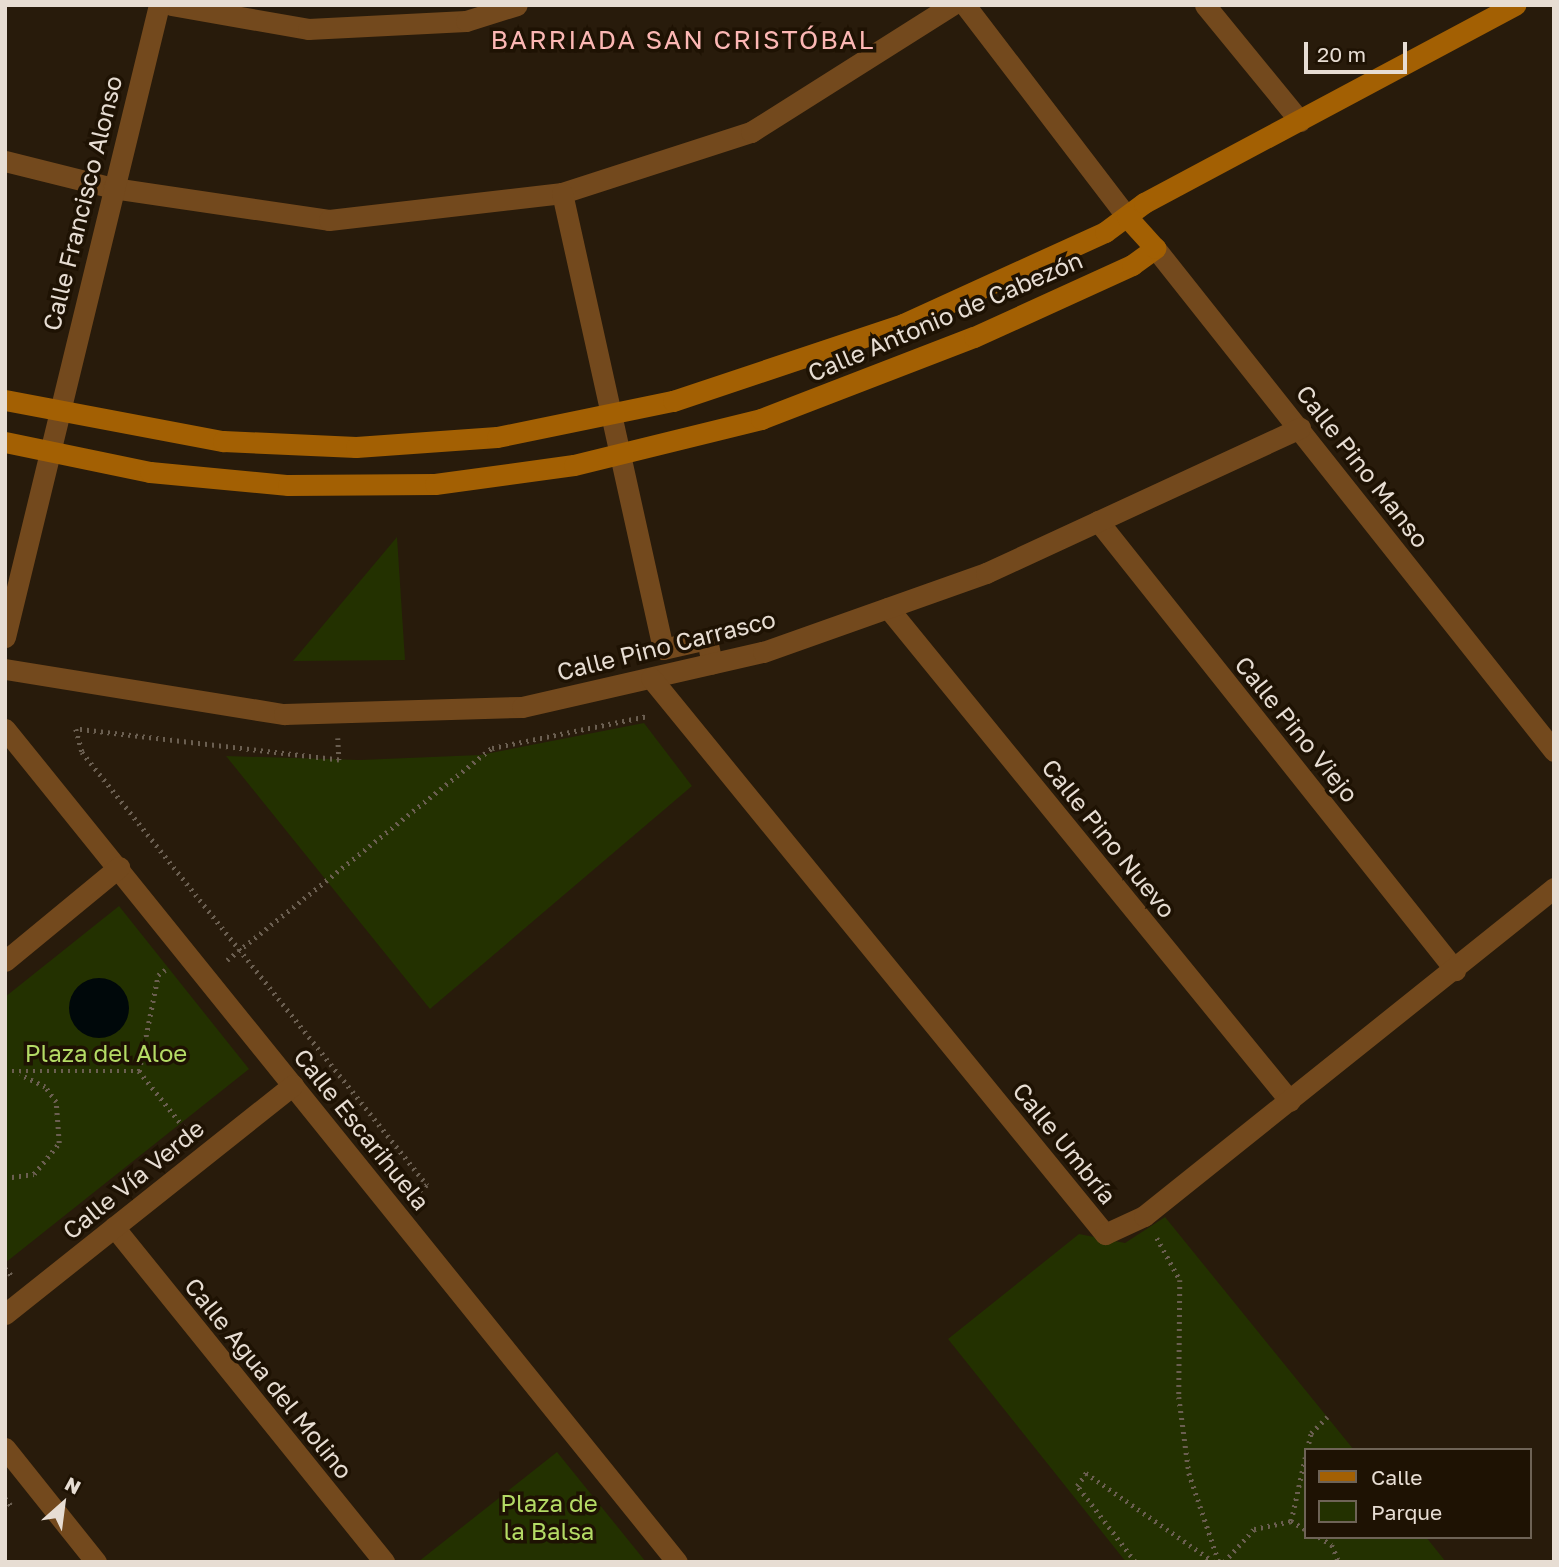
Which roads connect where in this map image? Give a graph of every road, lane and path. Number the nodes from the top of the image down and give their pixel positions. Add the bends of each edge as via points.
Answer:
1 (159, 5) edge
2 (172, 5) edge
3 (517, 5) edge
4 (953, 5) edge
5 (965, 5) edge
6 (1206, 5) edge
7 (1515, 5) edge
8 (1300, 121) junction
9 (5, 161) edge
10 (113, 188) junction
11 (562, 193) junction
12 (1127, 217) junction
13 (1155, 248) junction
14 (5, 400) edge
15 (56, 413) junction
16 (611, 415) junction
17 (1300, 428) junction
18 (5, 442) edge
19 (46, 452) junction
20 (620, 456) junction
21 (1098, 521) junction
22 (888, 608) junction
23 (5, 637) edge
24 (712, 664) junction
25 (5, 669) edge
26 (651, 678) junction
27 (655, 724) dead end
28 (5, 729) edge
29 (1554, 751) edge
30 (119, 867) junction
31 (1554, 888) edge
32 (5, 961) edge
33 (173, 964) dead end
34 (1455, 970) junction
35 (207, 976) junction
36 (139, 1071) dead end
37 (5, 1074) edge
38 (293, 1085) junction
39 (1290, 1101) junction
40 (198, 1125) dead end
41 (178, 1141) dead end
42 (5, 1178) edge
43 (1144, 1216) junction
44 (114, 1227) junction
45 (19, 1263) dead end
46 (5, 1274) edge
47 (5, 1314) edge
48 (1327, 1417) dead end
49 (5, 1448) edge
50 (1307, 1448) edge
51 (1304, 1462) edge
52 (1291, 1521) junction
53 (1304, 1528) edge
54 (1322, 1539) edge
55 (96, 1562) edge
56 (384, 1562) edge
57 (677, 1562) edge
58 (1135, 1562) edge
59 (1219, 1562) edge
60 (1339, 1562) edge

1 - 10 street, Calle Francisco Alonso
2 - 3 street via 308,29 466,21
4 - 11 street via 751,132
5 - 12 street
6 - 8 street
7 - 8 street, Calle Antonio de Cabezón
8 - 12 street, Calle Antonio de Cabezón
9 - 10 street
10 - 11 street via 329,220
10 - 15 street, Calle Francisco Alonso
11 - 16 street
12 - 13 street, Calle Pino Manso
12 - 16 street, Calle Antonio de Cabezón via 1079,245 829,352
13 - 17 street, Calle Pino Manso
13 - 20 street, Calle Antonio de Cabezón via 1132,265 841,392
14 - 15 street, Calle Antonio de Cabezón
15 - 16 street, Calle Antonio de Cabezón via 223,441 356,447 497,437
15 - 19 street, Calle Francisco Alonso
16 - 20 street
17 - 21 street, Calle Pino Carrasco
17 - 29 street, Calle Pino Manso
18 - 19 street, Calle Antonio de Cabezón
19 - 20 street, Calle Antonio de Cabezón via 215,480 355,486 508,476
19 - 23 street, Calle Francisco Alonso
20 - 24 street via 663,649 707,639
21 - 22 street, Calle Pino Carrasco via 986,573
21 - 34 street, Calle Pino Viejo
22 - 24 street, Calle Pino Carrasco
22 - 39 street, Calle Pino Nuevo
24 - 26 street, Calle Pino Carrasco
25 - 26 street, Calle Pino Carrasco via 284,714 522,707
26 - 43 street, Calle Umbría via 1105,1234
27 - 35 path via 648,716 492,748
28 - 30 street, Calle Escarihuela
30 - 32 street
30 - 35 street, Calle Escarihuela
31 - 34 street, Calle Umbría
33 - 36 path via 158,975
34 - 39 street, Calle Umbría
35 - 38 street, Calle Escarihuela
37 - 42 path via 45,1087 62,1120 50,1160 34,1174
38 - 44 street, Calle Vía Verde
38 - 57 street, Calle Escarihuela
39 - 43 street, Calle Umbría
40 - 41 path
43 - 59 path via 1180,1280 1179,1397 1189,1473
44 - 47 street, Calle Vía Verde
44 - 56 street, Calle Agua del Molino
45 - 46 path
48 - 50 path via 1311,1433
49 - 55 street
51 - 52 path
52 - 53 path
52 - 59 path via 1254,1529
54 - 60 path via 1332,1545
58 - 59 path via 1077,1486 1086,1473

